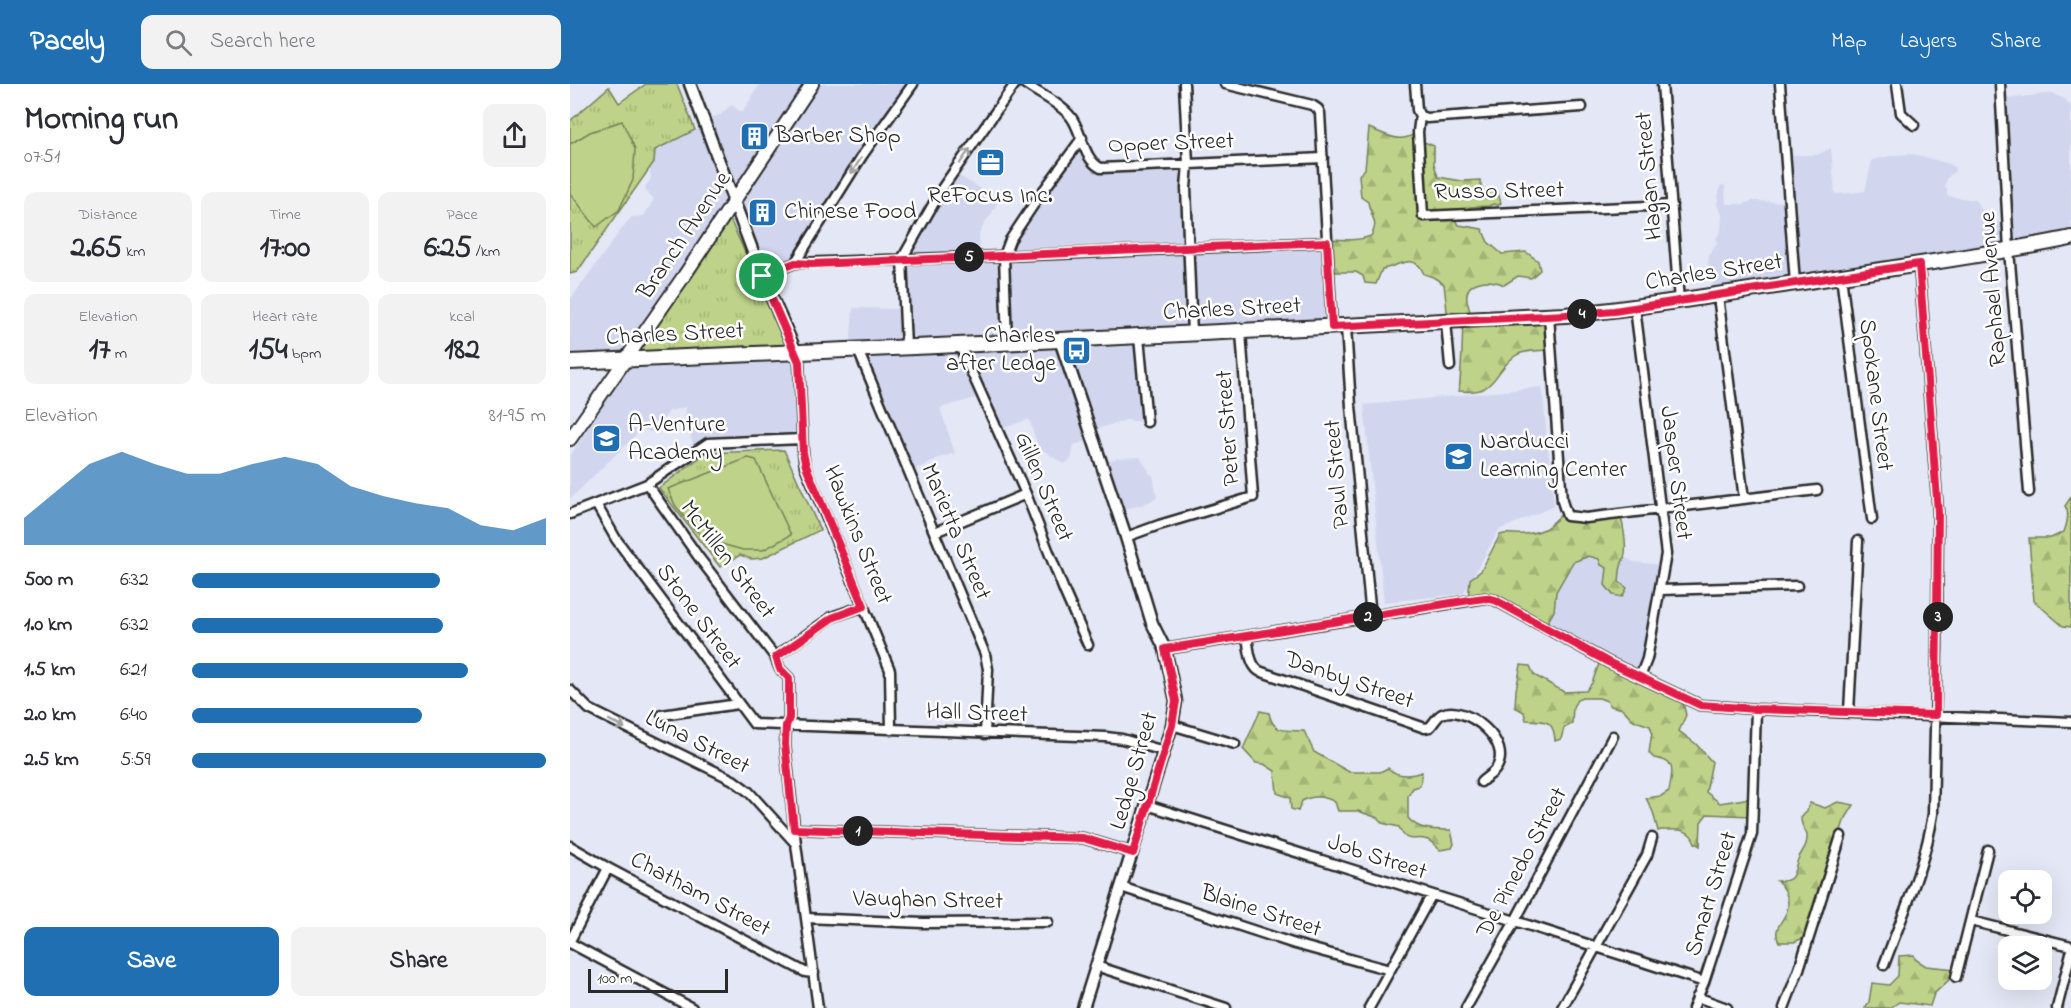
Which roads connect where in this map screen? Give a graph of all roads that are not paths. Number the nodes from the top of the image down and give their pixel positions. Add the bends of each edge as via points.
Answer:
1 (690, 84) edge
2 (812, 84) edge
3 (913, 84) edge
4 (1015, 84) edge
5 (1025, 84) edge
6 (1184, 84) edge
7 (1225, 84) edge
8 (1415, 84) edge
9 (1662, 84) edge
10 (1780, 84) edge
11 (1897, 84) edge
12 (2000, 84) edge
13 (1582, 107) dead end
14 (1420, 116) junction
15 (1914, 125) dead end
16 (1082, 138) junction
17 (1323, 158) junction
18 (1188, 164) junction
19 (735, 199) junction
20 (1672, 205) junction
21 (2071, 238) edge
22 (1327, 242) junction
23 (1190, 249) junction
24 (2009, 250) junction
25 (1005, 256) junction
26 (902, 259) junction
27 (795, 263) junction
28 (1919, 264) junction
29 (762, 276) junction
30 (1841, 276) junction
31 (1795, 283) junction
32 (1718, 296) junction
33 (1679, 301) junction
34 (1635, 308) junction
35 (1549, 316) junction
36 (1446, 322) junction
37 (1339, 327) junction
38 (1242, 332) junction
39 (1192, 334) junction
40 (1138, 337) junction
41 (1060, 340) junction
42 (1007, 343) junction
43 (959, 344) junction
44 (906, 347) junction
45 (858, 350) junction
46 (796, 352) junction
47 (626, 360) junction
48 (570, 362) edge
49 (1450, 366) dead end
50 (1147, 422) dead end
51 (570, 439) edge
52 (802, 439) junction
53 (646, 484) junction
54 (1817, 490) dead end
55 (2029, 492) dead end
56 (1026, 494) junction
57 (1744, 499) junction
58 (596, 504) junction
59 (1661, 509) junction
60 (570, 514) edge
61 (1872, 519) dead end
62 (935, 532) junction
63 (1126, 537) junction
64 (1858, 541) dead end
65 (1797, 586) dead end
66 (1660, 590) junction
67 (864, 606) junction
68 (1371, 617) junction
69 (1247, 636) junction
70 (1088, 645) dead end
71 (1165, 649) junction
72 (776, 657) junction
73 (1640, 677) junction
74 (570, 690) edge
75 (738, 704) junction
76 (1756, 709) junction
77 (1849, 712) junction
78 (662, 715) dead end
79 (1936, 715) junction
80 (2071, 722) edge
81 (1172, 725) junction
82 (786, 726) junction
83 (891, 730) junction
84 (985, 734) junction
85 (1613, 736) dead end
86 (1235, 744) dead end
87 (1164, 751) junction
88 (1481, 782) dead end
89 (1147, 805) junction
90 (794, 829) junction
91 (1841, 836) dead end
92 (1652, 837) dead end
93 (796, 844) junction
94 (570, 846) edge
95 (1988, 850) dead end
96 (1133, 853) junction
97 (608, 868) junction
98 (1121, 887) junction
99 (1431, 896) junction
100 (806, 918) junction
101 (1515, 921) junction
102 (1971, 921) junction
103 (1048, 922) dead end
104 (570, 942) edge
105 (1596, 946) junction
106 (2071, 946) edge
107 (2071, 953) edge
108 (1884, 965) dead end
109 (1096, 966) junction
110 (1390, 970) junction
111 (814, 973) junction
112 (1956, 977) dead end
113 (1704, 982) junction
114 (1696, 997) junction
115 (692, 1008) edge
116 (818, 1008) edge
117 (1083, 1008) edge
118 (1226, 1008) edge
119 (1369, 1008) edge
120 (1466, 1008) edge
121 (1562, 1008) edge
122 (1693, 1008) edge
123 (1726, 1008) edge
124 (1784, 1008) edge
125 (2057, 1008) edge

1 - 19 street, Hawkins Street
2 - 19 main road, Branch Avenue
3 -> 27 street
26 -> 4 street via 943,187
5 - 16 street, Opper Street via 1066,111
6 - 18 street
7 - 17 street, Paul Street via 1318,109
8 - 14 street
9 - 20 street, Hagan Street
10 - 31 street
11 - 15 street via 1901,113
12 - 24 street, Raphael Avenue
13 - 14 street
14 - 20 street, Russo Street via 1424,216
16 - 18 street, Opper Street via 1090,158 1101,168
16 - 25 street via 1010,240
17 - 18 street, Opper Street
17 - 22 street, Paul Street
18 - 23 street
19 - 29 street, Hawkins Street
19 - 47 main road, Branch Avenue
20 - 33 street, Hagan Street
21 - 24 main road, Charles Street
22 - 23 street
22 - 37 street, Paul Street
23 - 25 street
23 - 39 street
24 - 28 main road, Charles Street
24 - 55 street, Raphael Avenue
25 - 26 street
25 - 42 street
26 - 27 street
26 - 44 street
27 - 29 street
28 - 30 main road, Charles Street
28 - 79 street via 1938,512
29 - 46 street, Hawkins Street
30 - 31 main road, Charles Street
30 - 61 street, Spokane Street
31 - 32 main road, Charles Street
32 - 33 main road, Charles Street
32 - 57 street
33 - 34 main road, Charles Street
34 - 35 main road, Charles Street
34 - 59 street, Jasper Street
35 - 36 main road, Charles Street
35 - 59 street via 1562,501 1567,516 1586,518
36 - 37 main road, Charles Street
36 - 49 street
37 - 38 main road, Charles Street
37 - 68 street, Paul Street
38 - 39 main road, Charles Street
38 - 63 street, Peter Street via 1253,497
39 - 40 main road, Charles Street
40 - 41 main road, Charles Street
40 - 50 street
41 - 42 main road, Charles Street
41 - 63 street, Ledge Street
42 - 43 main road, Charles Street
43 - 44 main road, Charles Street
43 - 56 street, Gillen Street
44 - 45 main road, Charles Street
45 - 46 main road, Charles Street
45 - 62 street, Marietta Street
46 - 47 main road, Charles Street
46 - 52 street, Hawkins Street
47 - 48 main road, Charles Street
47 - 51 main road, Branch Avenue
52 - 53 street via 708,443
52 - 67 street, Hawkins Street via 806,466
53 - 58 street
53 - 72 street, McMillen Street
54 - 57 street
56 - 62 street
56 - 70 street, Gillen Street
57 - 59 street
58 - 60 street
58 - 75 street, Stone Street via 616,539
59 - 66 street, Jasper Street via 1666,554
62 - 84 street, Marietta Street via 988,663
63 - 71 street, Ledge Street via 1152,623
64 - 77 street
65 - 66 street
66 - 73 street, Jasper Street
67 - 72 street via 832,618
67 - 83 street, Hawkins Street via 890,670
68 - 69 street
68 - 73 street via 1489,599
69 - 71 street
69 - 88 street, Danby Street via 1252,664 1258,671 1419,726 1430,727 1440,714 1451,712 1473,720 1489,730 1499,750 1496,770
71 - 81 street, Ledge Street via 1176,701
72 - 82 street, McMillen Street via 789,678
73 - 76 street via 1700,705
74 -> 93 street, Luna Street via 588,709 741,785
75 - 78 street
75 - 82 street, Stone Street via 754,724
76 - 77 street
76 - 113 street, Smart Street via 1752,834
77 - 79 street
79 - 80 street
79 - 108 street via 1931,825 1916,880
81 - 86 street
81 - 87 street, Ledge Street
82 - 83 street, Hall Street
82 - 90 street, McMillen Street
83 - 84 street, Hall Street
84 - 87 street, Hall Street via 1106,737
85 - 101 street, De Pinedo Street
87 - 89 street, Ledge Street
89 - 96 street, Ledge Street
89 - 99 street, Job Street
90 - 93 street, McMillen Street
90 - 96 street via 1083,838
91 - 124 street
92 - 105 street via 1647,855
93 - 100 street, McMillen Street
94 - 97 street, Chatham Street
95 - 102 street
96 - 98 street, Ledge Street
97 - 104 street
97 - 111 street, Chatham Street via 805,972
98 - 109 street, Ledge Street
98 - 110 street, Blaine Street via 1295,944
99 - 101 street, Job Street
99 - 110 street
100 - 103 street, Vaughan Street via 923,923
100 - 111 street, McMillen Street
101 - 105 street, Job Street
101 - 120 street, De Pinedo Street
102 - 106 street
102 - 112 street
104 - 115 street
105 - 113 street, Job Street
105 - 121 street
107 - 125 street
109 - 117 street, Ledge Street
109 - 118 street
110 - 119 street
111 - 116 street, McMillen Street
113 - 114 street, Smart Street
114 - 122 street
114 - 123 street

